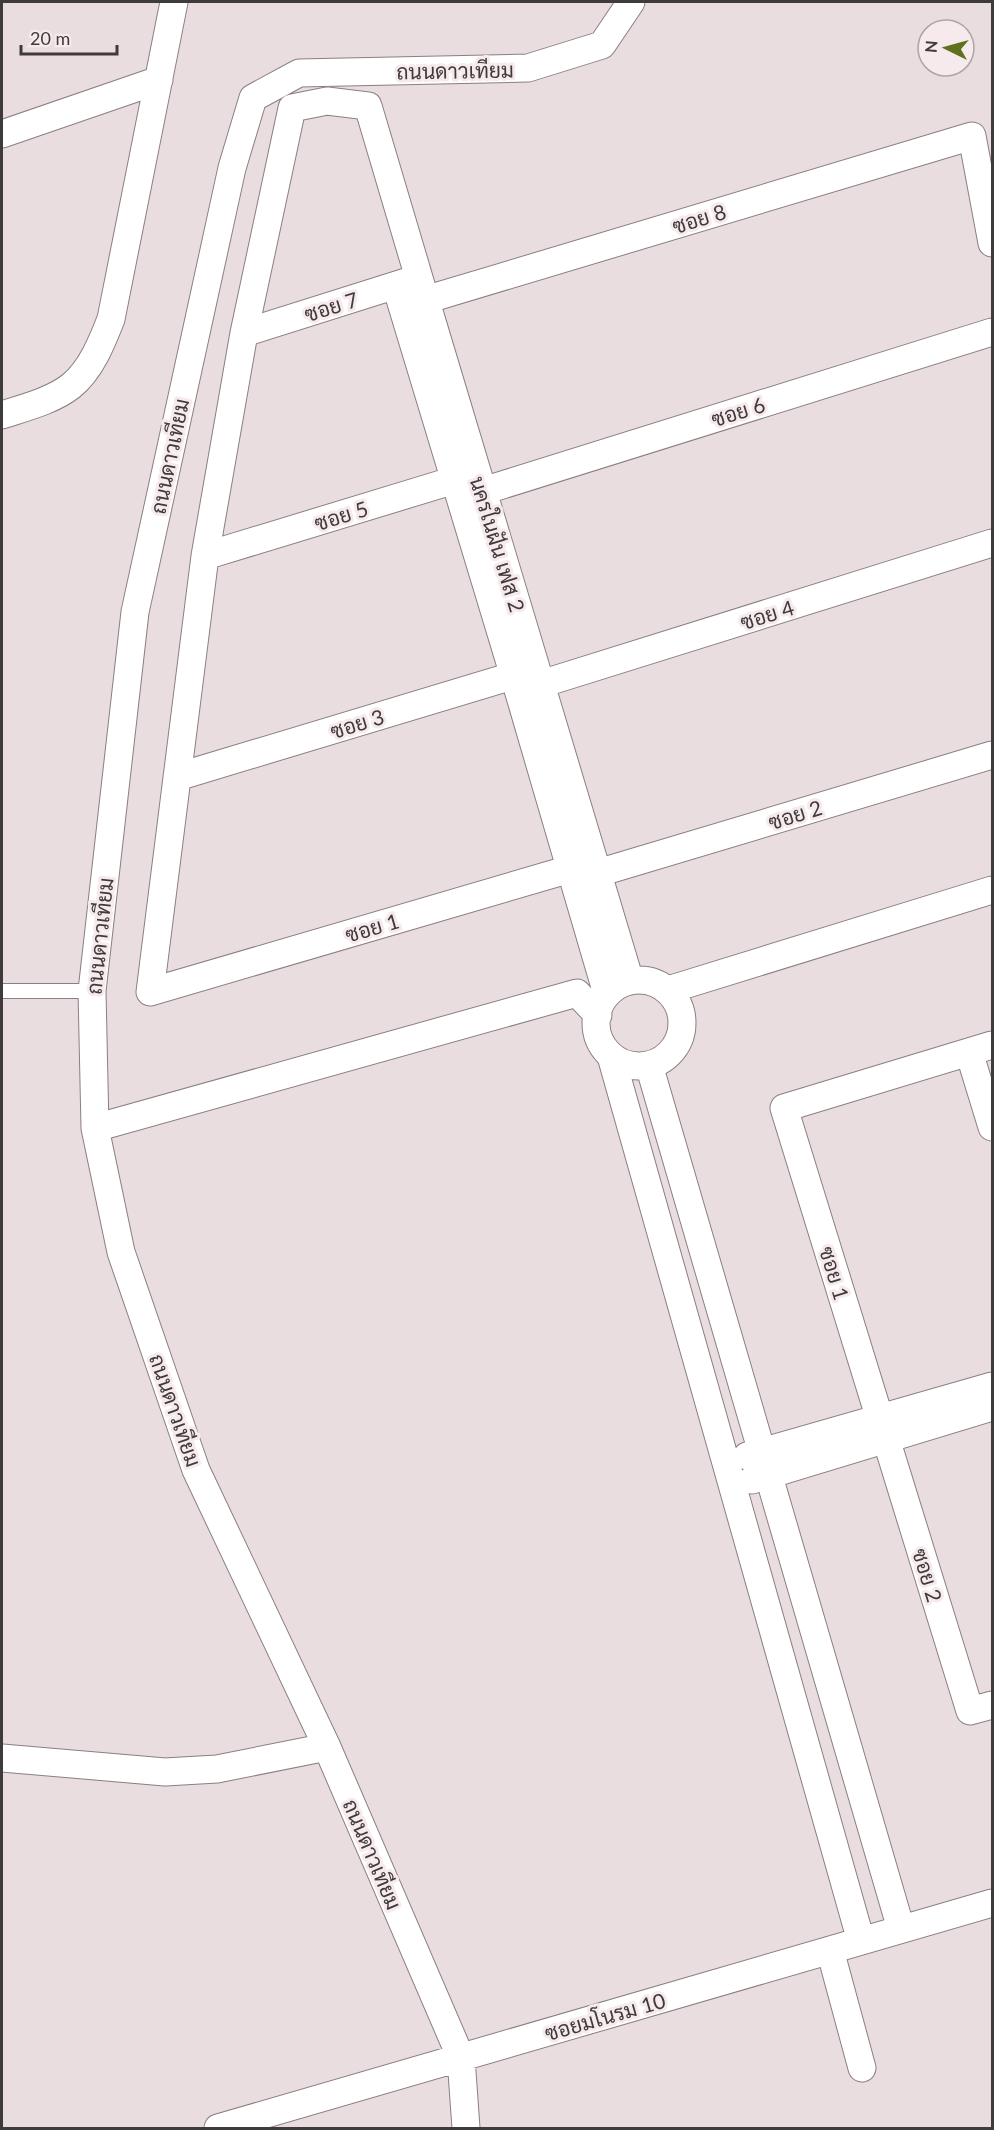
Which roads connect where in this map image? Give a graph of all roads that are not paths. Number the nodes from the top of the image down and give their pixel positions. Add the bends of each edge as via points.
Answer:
1 (174, 2) edge
2 (632, 2) edge
3 (159, 81) junction
4 (2, 134) edge
5 (993, 243) edge
6 (413, 288) junction
7 (993, 332) edge
8 (244, 333) junction
9 (2, 415) edge
10 (471, 481) junction
11 (993, 543) edge
12 (205, 556) junction
13 (530, 676) junction
14 (993, 755) edge
15 (177, 777) junction
16 (588, 868) junction
17 (993, 890) edge
18 (630, 981) junction
19 (668, 990) junction
20 (2, 991) edge
21 (92, 991) junction
22 (602, 1005) junction
23 (981, 1048) edge
24 (611, 1056) junction
25 (649, 1065) junction
26 (993, 1127) edge
27 (95, 1128) junction
28 (993, 1386) edge
29 (993, 1407) edge
30 (884, 1429) junction
31 (765, 1463) junction
32 (729, 1474) junction
33 (981, 1708) edge
34 (327, 1747) junction
35 (2, 1758) edge
36 (993, 1903) edge
37 (901, 1929) junction
38 (861, 1941) junction
39 (830, 1950) junction
40 (461, 2058) junction
41 (862, 2068) dead end
42 (218, 2128) edge
43 (466, 2128) edge

1 - 3 street
2 - 21 street, ถนนดาวเทียม via 602,45 528,68 299,74 253,98 232,168 135,612
3 - 4 street
3 - 9 street via 111,319 98,352 71,386
5 - 6 street, ซอย 8 via 972,136
6 - 8 street, ซอย 7
6 - 8 street, นครในฝัน เฟส 2 via 368,106 327,101 292,108
6 - 10 street, นครในฝัน เฟส 2
7 - 10 street, ซอย 6
8 - 12 street
10 - 12 street, ซอย 5
10 - 13 street, นครในฝัน เฟส 2
11 - 13 street, ซอย 4
12 - 15 street
13 - 15 street, ซอย 3
13 - 16 street, นครในฝัน เฟส 2
14 - 16 street, ซอย 2
15 - 16 street, ซอย 1 via 150,992
16 - 18 street, นครในฝัน เฟส 2
16 - 22 street, นครในฝัน เฟส 2
17 - 19 street
18 - 19 street via 656,983
18 - 22 street via 617,985
19 - 25 street via 682,1013 679,1040 672,1052
20 - 21 lane
21 - 27 street, ถนนดาวเทียม
22 - 24 street via 597,1033
22 - 27 street via 577,993
23 - 26 street
23 - 30 street, ซอย 1 via 784,1108
24 - 25 street via 629,1065
24 - 32 street
25 - 31 street
27 - 34 street, ถนนดาวเทียม via 121,1252 196,1470
28 - 30 street
29 - 30 street
30 - 31 street
30 - 33 street, ซอย 2
31 - 32 street
31 - 37 street
32 - 38 street
34 - 35 street via 217,1769 165,1772
34 - 40 street, ถนนดาวเทียม
36 - 37 street, ซอยมโนรม 10
37 - 38 street, ซอยมโนรม 10
38 - 39 street, ซอยมโนรม 10
39 - 40 street, ซอยมโนรม 10
39 - 41 street
40 - 42 street, ซอยมโนรม 10
40 - 43 street, ถนนดาวเทียม

